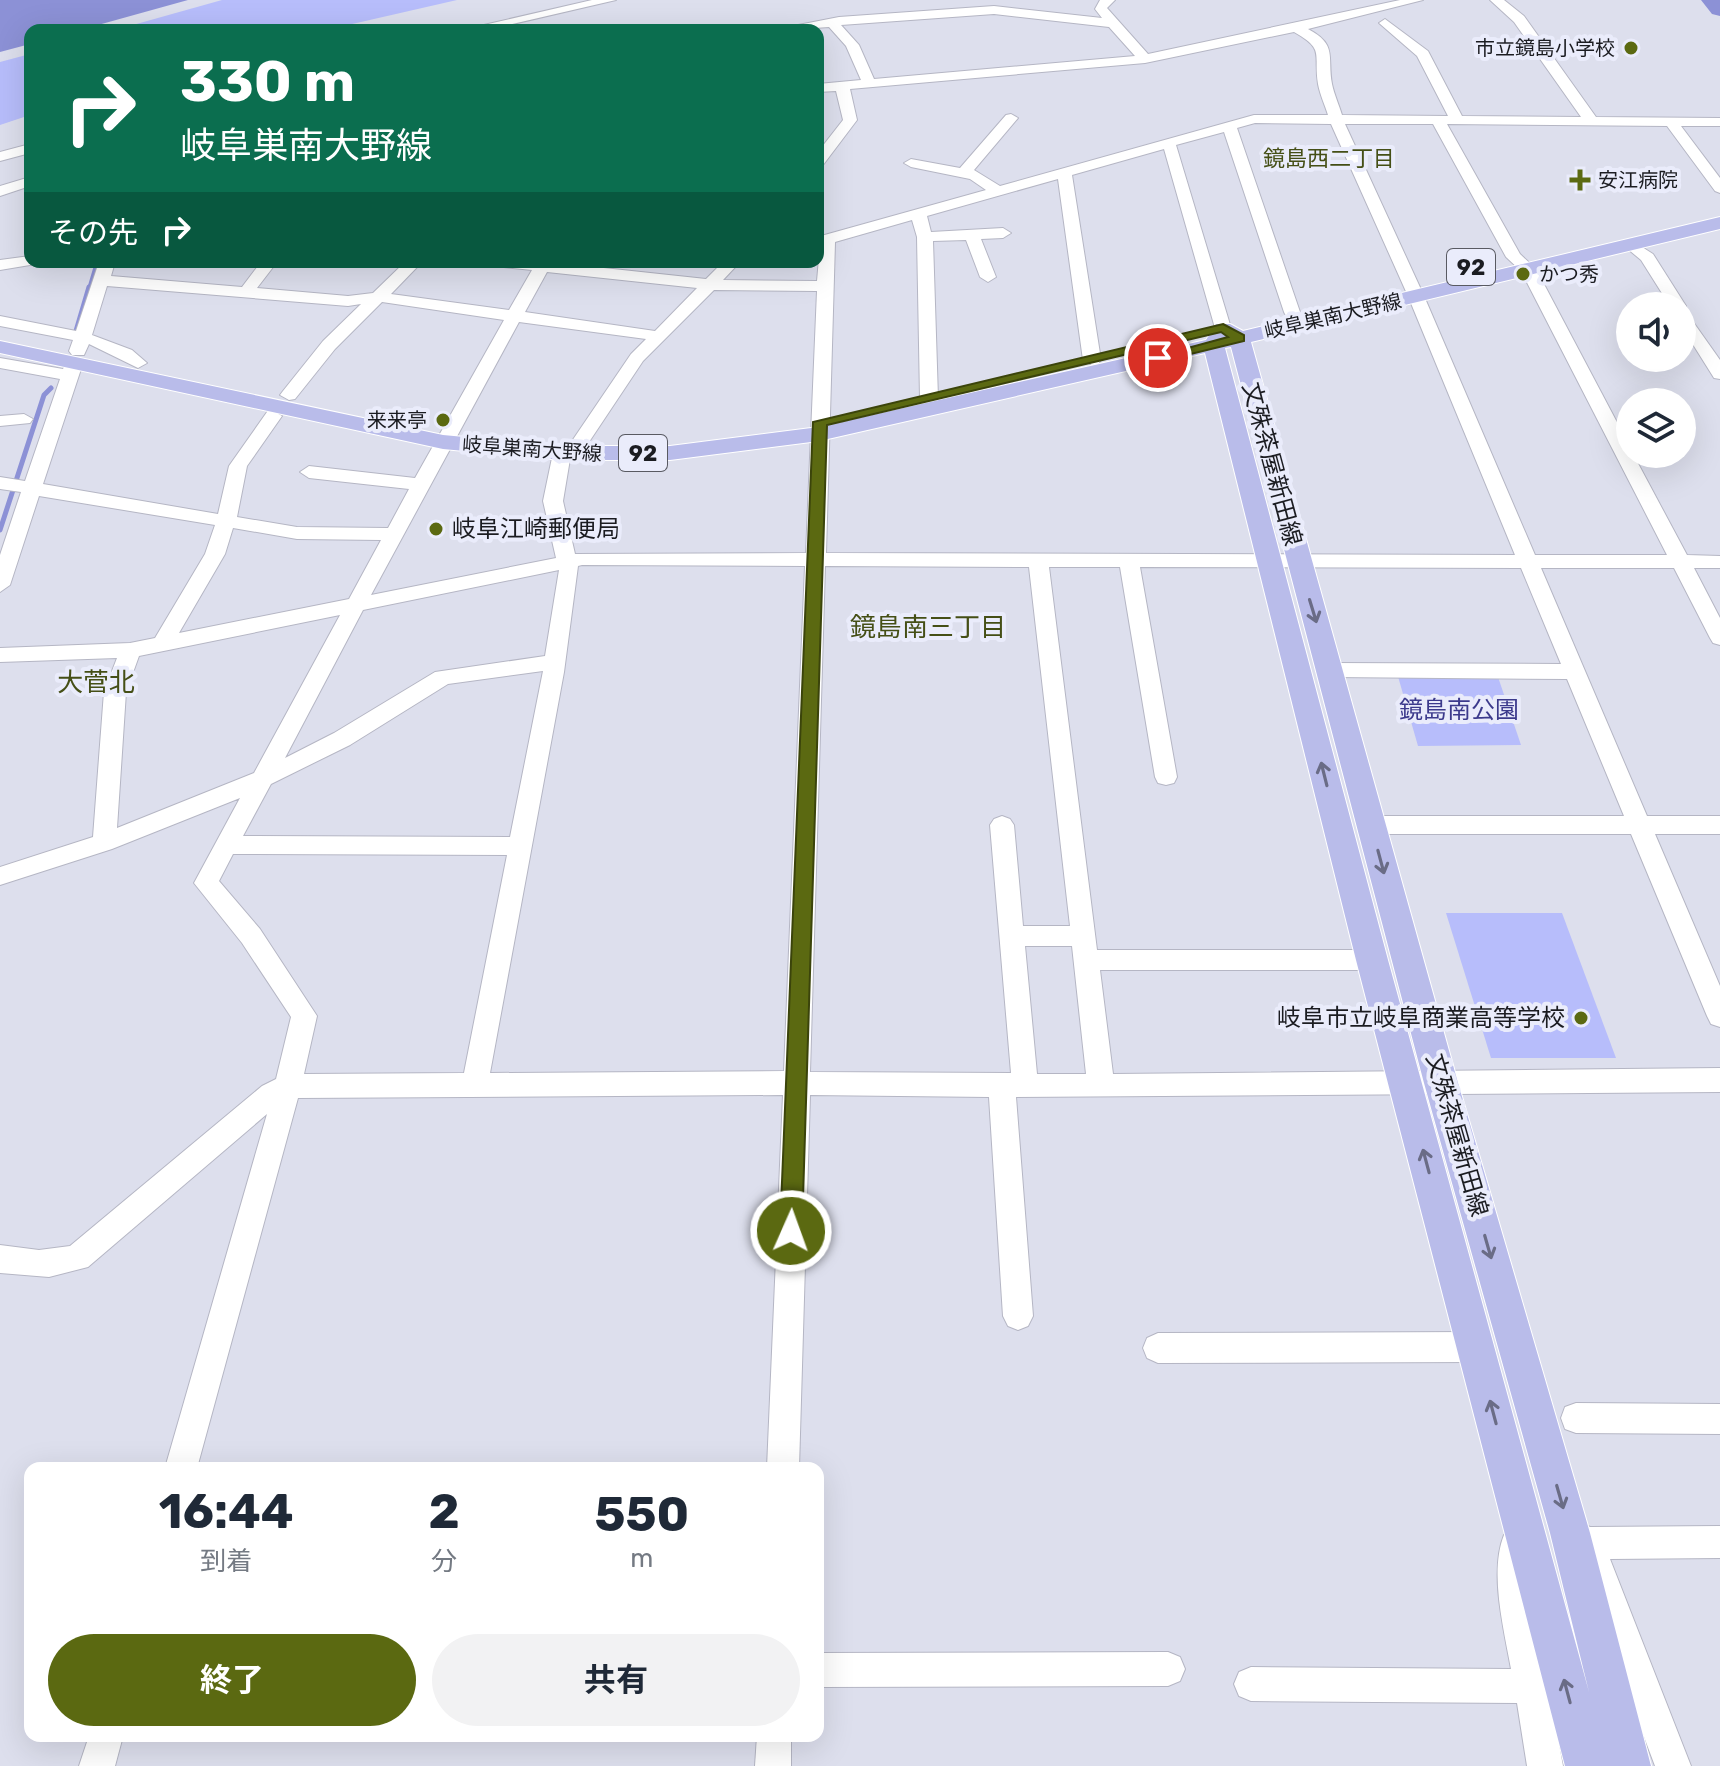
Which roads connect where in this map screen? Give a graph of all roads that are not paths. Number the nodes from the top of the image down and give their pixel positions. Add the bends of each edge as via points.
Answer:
1 (610, 0) edge
2 (1109, 0) edge
3 (1417, 0) edge
4 (1496, 0) edge
5 (841, 5) dead end
6 (550, 12) junction
7 (835, 21) junction
8 (1112, 23) junction
9 (1385, 23) dead end
10 (496, 24) edge
11 (522, 24) edge
12 (821, 24) edge
13 (1295, 27) junction
14 (1145, 59) junction
15 (870, 84) junction
16 (842, 86) junction
17 (824, 88) edge
18 (1011, 118) dead end
19 (1336, 120) junction
20 (1438, 121) junction
21 (1458, 121) junction
22 (1592, 122) junction
23 (1671, 122) junction
24 (1720, 122) edge
25 (1229, 126) junction
26 (1166, 142) junction
27 (24, 150) edge
28 (824, 154) edge
29 (0, 157) edge
30 (911, 163) dead end
31 (24, 165) edge
32 (0, 170) edge
33 (1064, 170) junction
34 (964, 173) junction
35 (24, 183) edge
36 (1720, 188) edge
37 (996, 190) junction
38 (0, 191) edge
39 (1720, 211) edge
40 (918, 212) junction
41 (1720, 223) edge
42 (1003, 233) dead end
43 (972, 235) junction
44 (925, 237) junction
45 (1631, 245) junction
46 (24, 262) edge
47 (1521, 263) junction
48 (0, 265) edge
49 (105, 268) edge
50 (264, 268) edge
51 (408, 268) edge
52 (533, 268) edge
53 (561, 268) edge
54 (727, 268) edge
55 (988, 277) dead end
56 (100, 280) junction
57 (712, 285) junction
58 (826, 286) junction
59 (1413, 289) junction
60 (247, 291) junction
61 (1669, 292) edge
62 (379, 297) junction
63 (1292, 312) junction
64 (514, 315) junction
65 (0, 321) edge
66 (0, 335) edge
67 (1696, 335) edge
68 (657, 336) junction
69 (1225, 337) junction
70 (67, 355) junction
71 (1, 360) edge
72 (1092, 360) junction
73 (1720, 374) edge
74 (289, 395) junction
75 (929, 398) junction
76 (273, 416) dead end
77 (24, 419) dead end
78 (0, 421) edge
79 (820, 428) junction
80 (447, 435) junction
81 (572, 447) junction
82 (309, 472) dead end
83 (420, 484) junction
84 (15, 486) edge
85 (226, 522) junction
86 (393, 534) junction
87 (813, 559) junction
88 (1038, 560) junction
89 (1129, 560) junction
90 (566, 561) junction
91 (1284, 561) junction
92 (1530, 562) junction
93 (1681, 562) junction
94 (1720, 562) edge
95 (0, 585) edge
96 (356, 603) junction
97 (1720, 638) edge
98 (162, 644) junction
99 (130, 650) junction
100 (0, 655) edge
101 (552, 662) junction
102 (1331, 670) junction
103 (1577, 672) junction
104 (1166, 777) dead end
105 (263, 778) junction
106 (1002, 825) dead end
107 (1371, 825) junction
108 (1639, 825) junction
109 (1720, 825) edge
110 (104, 843) junction
111 (227, 845) junction
112 (520, 846) junction
113 (0, 876) edge
114 (1012, 936) junction
115 (1085, 948) junction
116 (1372, 960) junction
117 (1720, 1016) edge
118 (1720, 1080) edge
119 (796, 1083) junction
120 (1441, 1083) junction
121 (1014, 1084) junction
122 (1406, 1084) junction
123 (475, 1085) junction
124 (288, 1086) junction
125 (1101, 1086) junction
126 (0, 1259) edge
127 (1018, 1316) dead end
128 (1475, 1347) junction
129 (1158, 1348) dead end
130 (1576, 1418) dead end
131 (1720, 1419) edge
132 (183, 1462) edge
133 (783, 1462) edge
134 (1516, 1502) junction
135 (1579, 1538) junction
136 (1720, 1542) edge
137 (1168, 1669) dead end
138 (824, 1670) edge
139 (1251, 1684) dead end
140 (1531, 1686) junction
141 (104, 1742) edge
142 (774, 1742) edge
143 (97, 1766) edge
144 (773, 1766) edge
145 (1545, 1766) edge
146 (1587, 1766) edge
147 (1629, 1766) edge
148 (1673, 1766) edge

1 - 6 street
2 - 8 street via 1100,7
3 - 13 street
4 - 22 street via 1519,19
5 - 7 street
6 - 10 street
6 - 11 street
7 - 8 street via 994,10
7 - 12 street
7 - 15 street
8 - 14 street
9 - 21 street via 1423,54
13 - 14 street
13 - 19 street via 1325,51 1325,83
14 - 15 street
15 - 16 street
16 - 17 street
16 - 28 street via 850,120
18 - 34 street
19 - 20 street
19 - 25 street via 1254,119
19 - 59 street
20 - 21 street
20 - 47 street
21 - 22 street
22 - 23 street
23 - 24 street
23 - 36 street
25 - 26 street
25 - 63 street
26 - 33 street
26 - 69 street
27 - 29 street
30 - 34 street
31 - 32 street
33 - 37 street
33 - 72 street
34 - 37 street
35 - 38 street
37 - 40 street
39 - 47 main road, 岐阜巣南大野線 / 92
40 - 44 street
40 - 58 street via 827,239
41 - 45 main road, 岐阜巣南大野線 / 92
42 - 43 street
43 - 44 street
43 - 55 street
44 - 75 street
45 - 47 main road, 岐阜巣南大野線 / 92
45 - 61 street via 1647,257
46 - 48 street
47 - 59 main road, 岐阜巣南大野線 / 92
47 - 93 street
49 - 56 street
50 - 60 street
51 - 62 street
52 - 64 street
53 - 57 street
54 - 57 street
56 - 60 street
56 - 70 street
57 - 58 street
57 - 68 street
58 - 79 street
59 - 63 main road, 岐阜巣南大野線 / 92
59 - 69 main road, 岐阜巣南大野線 / 92
59 - 92 street
60 - 62 street via 348,301
62 - 64 street
62 - 74 street via 329,345
63 - 69 main road, 岐阜巣南大野線 / 92
64 - 68 street
64 - 80 street
65 - 70 street
66 - 70 main road, 岐阜巣南大野線 / 92
67 - 73 street
68 - 81 street
69 - 72 main road, 岐阜巣南大野線 / 92
69 - 79 main road, 岐阜巣南大野線 / 92
69 - 91 main road, 文殊茶屋新田線
70 - 71 main road, 岐阜巣南大野線 / 92
70 - 71 street
70 - 74 main road, 岐阜巣南大野線 / 92 via 138,363
70 - 80 main road, 岐阜巣南大野線 / 92
70 - 84 street
72 - 75 main road, 岐阜巣南大野線 / 92
74 - 80 main road, 岐阜巣南大野線 / 92
75 - 79 main road, 岐阜巣南大野線 / 92
76 - 85 street via 238,466
77 - 78 street
79 - 81 main road, 岐阜巣南大野線 / 92 via 684,452
79 - 87 street
80 - 81 main road, 岐阜巣南大野線 / 92
80 - 83 street
81 - 90 street via 553,501
82 - 83 street
83 - 86 street
84 - 85 street
84 - 95 street
85 - 86 street via 297,533
85 - 98 street via 215,554
86 - 96 street
87 - 88 street
87 - 90 street
87 - 119 street
88 - 89 street
88 - 115 street
89 - 91 street
89 - 104 street
90 - 96 street
90 - 101 street via 569,570
91 - 92 street
91 -> 102 main road, 文殊茶屋新田線
116 -> 91 main road, 文殊茶屋新田線
92 - 93 street
92 - 103 street
93 - 94 street
93 - 97 street
96 - 98 street
96 - 105 street
98 - 99 street
99 - 100 street
99 - 110 street via 115,692
101 - 105 street via 443,677 342,739
101 - 112 street
102 - 103 street
102 - 107 main road, 文殊茶屋新田線
103 - 108 street
105 - 110 street
105 - 111 street
106 - 114 street
107 - 108 street
107 -> 120 main road, 文殊茶屋新田線
108 - 109 street
108 - 117 street
110 - 113 street
111 - 112 street
111 - 124 street via 206,883 251,936 304,1016
112 - 123 street
114 - 115 street
114 - 121 street
115 - 116 street
115 - 125 street
116 - 122 main road, 文殊茶屋新田線
118 - 120 street
119 - 121 street
119 - 123 street
119 - 133 street
120 - 122 street
120 -> 135 main road, 文殊茶屋新田線
121 - 125 street
121 - 127 street
122 - 125 street
128 -> 122 main road, 文殊茶屋新田線
123 - 124 street
124 - 126 street via 271,1094 78,1257 29,1264
124 - 132 street
128 - 129 street
134 -> 128 main road, 文殊茶屋新田線
130 - 131 street
134 - 140 street via 1516,1603
146 -> 134 main road, 文殊茶屋新田線
135 - 136 street
135 - 147 main road, 文殊茶屋新田線
135 - 148 street
137 - 138 street
139 - 140 street
140 - 145 street
141 - 143 street
142 - 144 street

